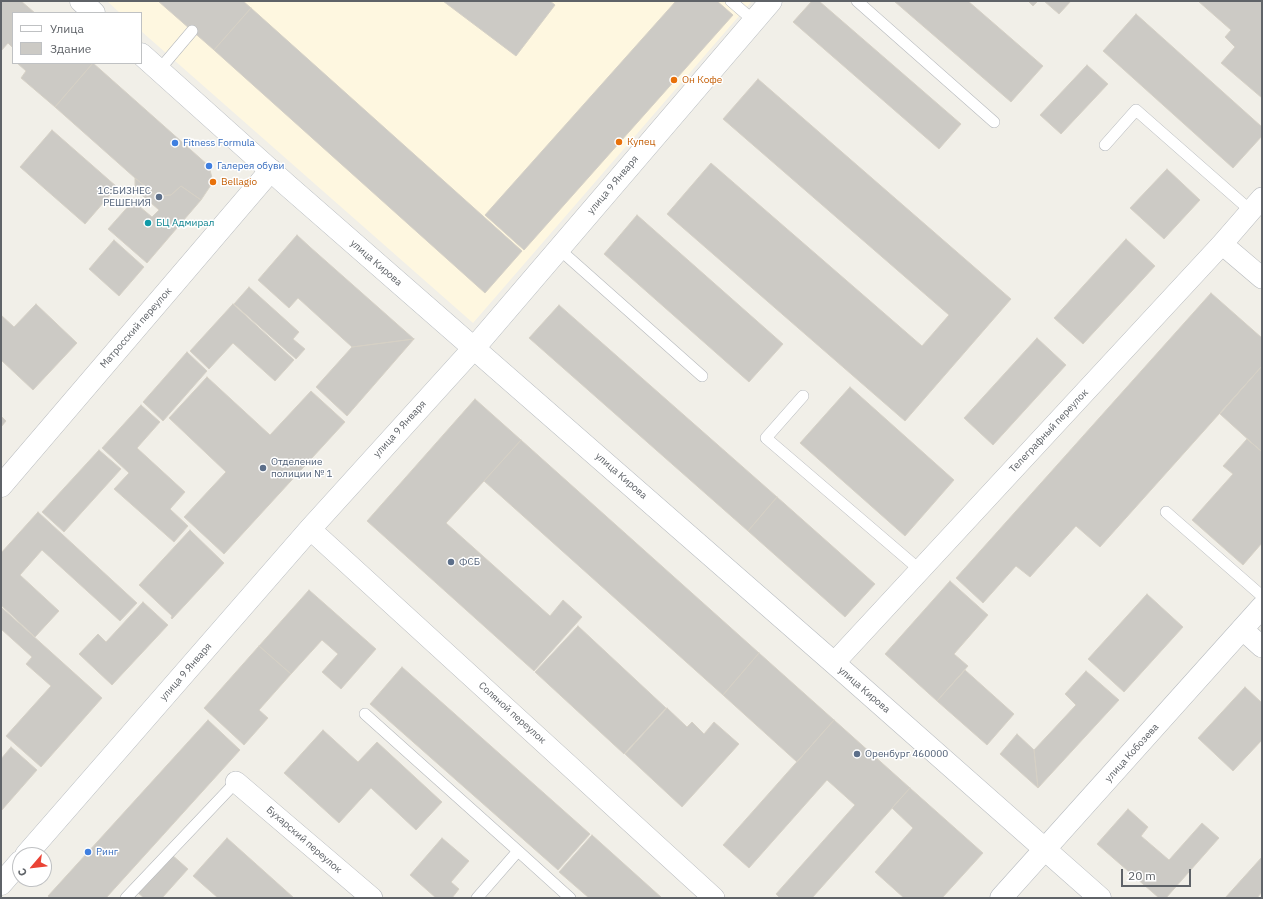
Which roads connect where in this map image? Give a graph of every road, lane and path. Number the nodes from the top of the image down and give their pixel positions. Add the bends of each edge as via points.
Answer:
1 (81, 1) edge
2 (731, 1) edge
3 (771, 1) edge
4 (857, 1) edge
5 (93, 12) edge
6 (754, 21) junction
7 (192, 31) dead end
8 (142, 55) edge
9 (159, 70) junction
10 (994, 122) dead end
11 (1105, 144) dead end
12 (271, 170) junction
13 (1257, 204) edge
14 (1222, 244) junction
15 (559, 249) junction
16 (1262, 278) edge
17 (474, 348) junction
18 (702, 376) dead end
19 (803, 396) dead end
20 (1, 486) edge
21 (1166, 512) dead end
22 (310, 529) junction
23 (920, 570) junction
24 (1262, 596) edge
25 (1262, 607) edge
26 (1242, 629) junction
27 (1262, 647) edge
28 (834, 663) junction
29 (365, 714) dead end
30 (236, 782) joint
31 (33, 847) edge
32 (1045, 849) junction
33 (518, 851) junction
34 (12, 871) edge
35 (1, 884) edge
36 (126, 898) edge
37 (372, 898) edge
38 (477, 898) edge
39 (570, 898) edge
40 (714, 898) edge
41 (1001, 898) edge
42 (1100, 898) edge

1 - 5 main road
2 - 6 lane
3 - 6 main road, улица 9 Января
4 - 10 lane
6 - 15 main road, улица 9 Января
7 - 9 lane
8 - 9 main road, улица Кирова
9 - 12 main road, улица Кирова
11 - 13 lane via 1136,110
12 - 17 main road, улица Кирова
12 - 20 main road, Матросский переулок
13 - 14 street, Телеграфный переулок
14 - 16 street
14 - 23 street, Телеграфный переулок
15 - 17 main road, улица 9 Января
15 - 18 lane
17 - 22 main road, улица 9 Января
17 - 28 main road, улица Кирова
19 - 23 lane via 766,438
21 - 24 lane
22 - 31 main road, улица 9 Января
22 - 40 street, Соляной переулок
23 - 28 street, Телеграфный переулок
25 - 26 main road, улица Кобозева
26 - 27 street
26 - 32 main road, улица Кобозева
28 - 32 main road, улица Кирова
29 - 33 lane
30 - 36 lane
30 - 37 street, Бухарский переулок
32 - 41 main road, улица Кобозева
32 - 42 main road, улица Кирова
33 - 38 lane
33 - 39 lane
34 - 35 main road

